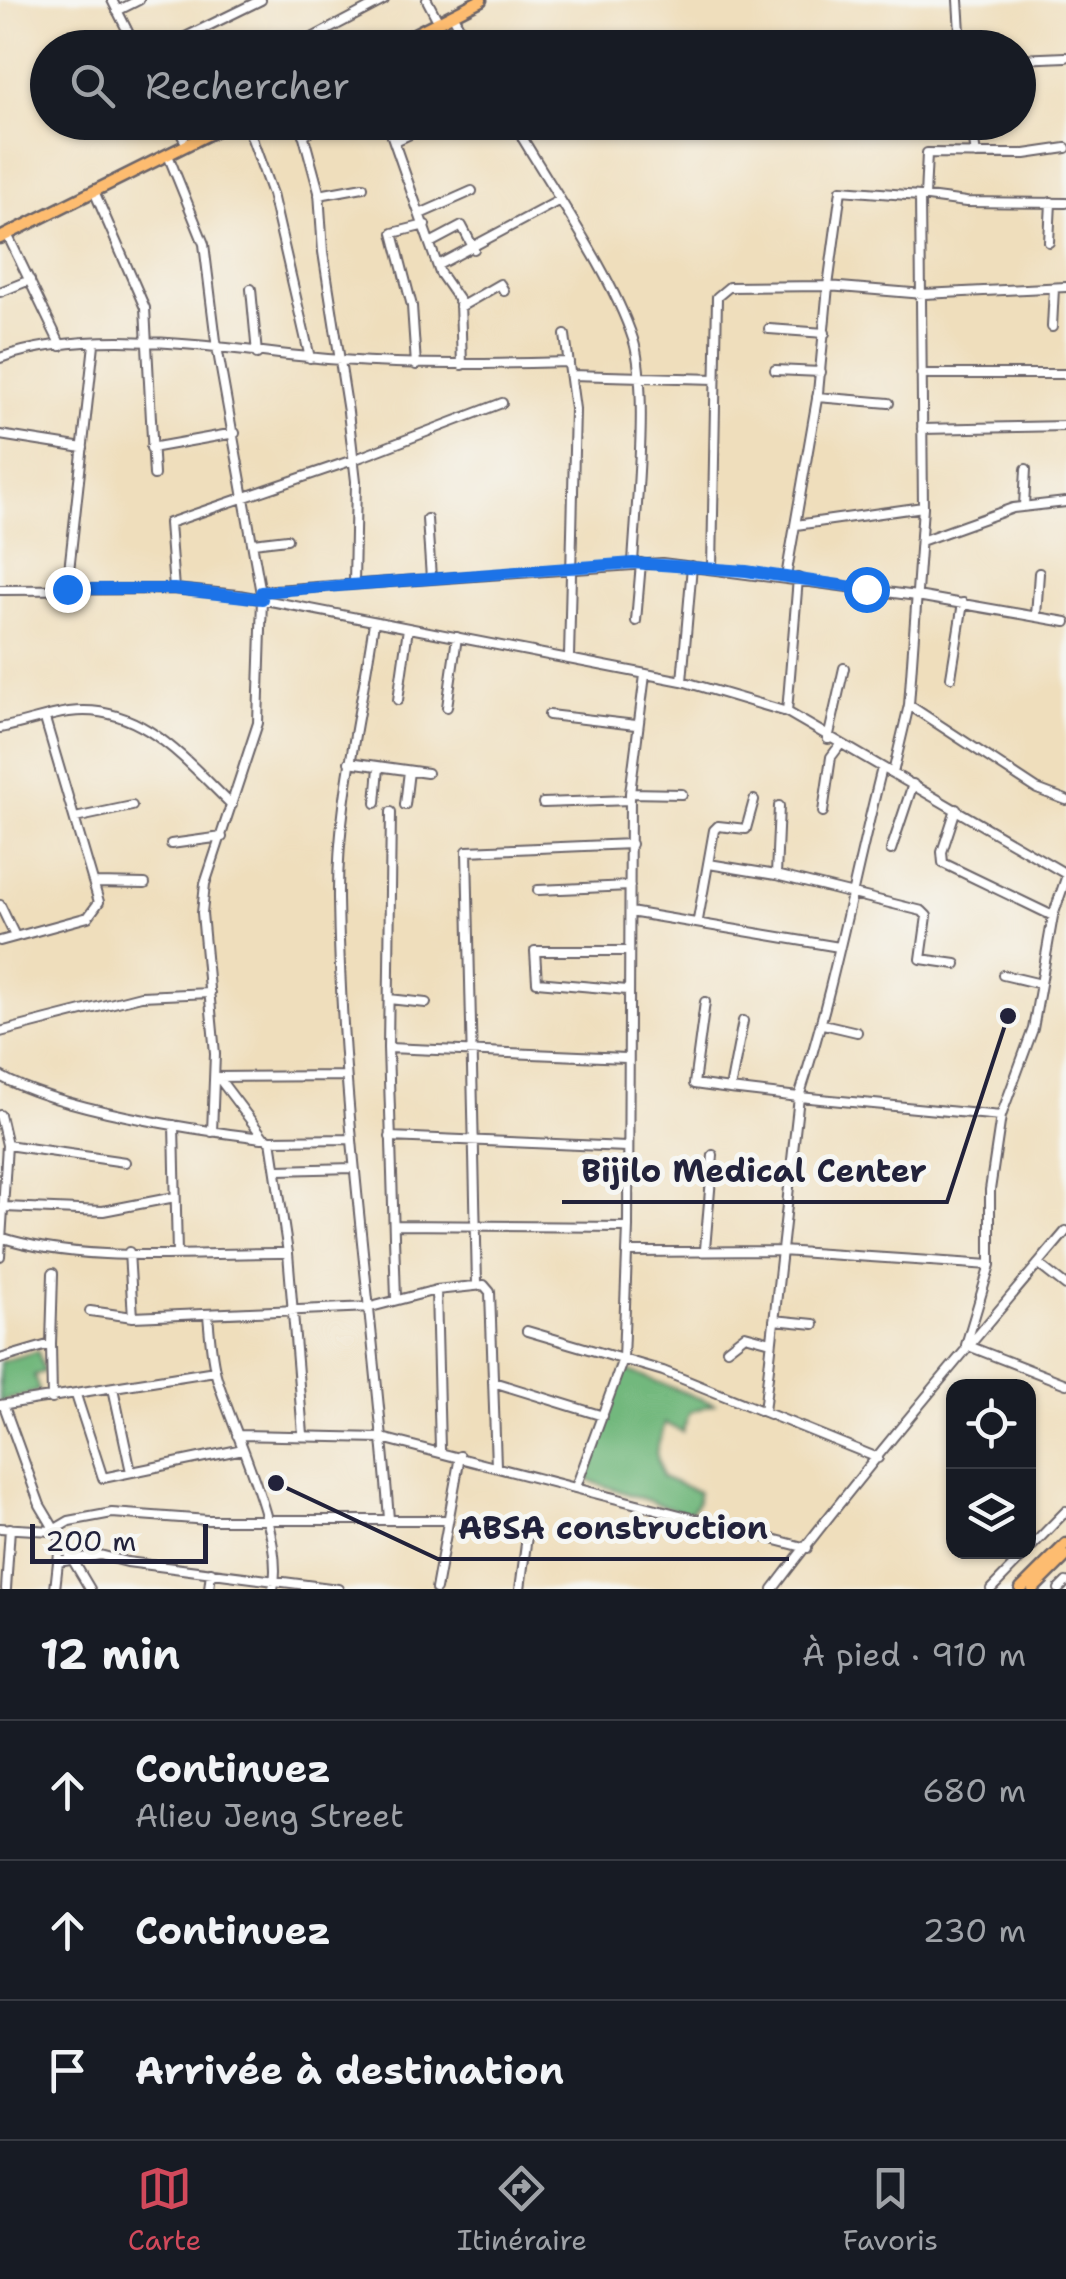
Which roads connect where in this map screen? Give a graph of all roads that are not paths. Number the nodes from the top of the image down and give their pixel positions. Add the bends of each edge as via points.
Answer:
1 (112, 0) edge
2 (138, 0) edge
3 (261, 0) edge
4 (384, 0) edge
5 (426, 0) edge
6 (481, 0) edge
7 (958, 0) edge
8 (969, 0) edge
9 (364, 4) edge
10 (116, 10) junction
11 (452, 14) junction
12 (438, 21) junction
13 (127, 30) edge
14 (200, 30) edge
15 (321, 30) edge
16 (421, 30) edge
17 (461, 30) edge
18 (960, 30) edge
19 (1066, 57) edge
20 (1036, 58) edge
21 (184, 140) edge
22 (197, 140) edge
23 (252, 140) edge
24 (304, 140) edge
25 (523, 140) edge
26 (974, 140) edge
27 (395, 141) edge
28 (187, 145) junction
29 (1066, 148) edge
30 (976, 154) junction
31 (168, 155) junction
32 (363, 186) dead end
33 (94, 191) junction
34 (472, 191) dead end
35 (320, 195) junction
36 (922, 196) junction
37 (558, 201) junction
38 (1050, 202) junction
39 (1066, 203) edge
40 (420, 214) junction
41 (424, 226) junction
42 (4, 236) edge
43 (430, 242) junction
44 (1049, 242) dead end
45 (474, 249) junction
46 (438, 265) junction
47 (30, 280) junction
48 (828, 286) junction
49 (1054, 288) junction
50 (1066, 288) edge
51 (251, 290) dead end
52 (504, 291) dead end
53 (0, 292) edge
54 (924, 294) junction
55 (460, 306) junction
56 (769, 328) dead end
57 (1052, 328) dead end
58 (824, 333) junction
59 (566, 336) dead end
60 (150, 343) junction
61 (94, 344) junction
62 (61, 346) junction
63 (221, 351) junction
64 (257, 354) junction
65 (0, 358) edge
66 (310, 358) junction
67 (340, 360) junction
68 (569, 362) junction
69 (416, 365) junction
70 (462, 365) junction
71 (775, 370) dead end
72 (821, 372) junction
73 (922, 374) junction
74 (1066, 374) edge
75 (571, 375) junction
76 (637, 377) junction
77 (715, 379) junction
78 (817, 397) junction
79 (502, 402) dead end
80 (889, 403) dead end
81 (1066, 426) edge
82 (922, 429) junction
83 (235, 433) junction
84 (0, 435) edge
85 (83, 448) junction
86 (151, 448) junction
87 (354, 460) junction
88 (1026, 468) dead end
89 (154, 476) dead end
90 (246, 496) junction
91 (1066, 502) edge
92 (1024, 506) junction
93 (923, 508) junction
94 (427, 519) dead end
95 (796, 525) junction
96 (288, 539) dead end
97 (921, 541) junction
98 (254, 543) junction
99 (637, 563) junction
100 (692, 566) junction
101 (574, 567) junction
102 (712, 568) junction
103 (1039, 573) dead end
104 (786, 577) junction
105 (432, 578) junction
106 (798, 578) junction
107 (354, 584) junction
108 (67, 589) junction
109 (174, 589) junction
110 (0, 590) edge
111 (262, 595) junction
112 (917, 596) junction
113 (963, 603) junction
114 (1036, 616) junction
115 (636, 620) dead end
116 (374, 622) junction
117 (1066, 622) edge
118 (408, 628) junction
119 (457, 637) junction
120 (569, 657) junction
121 (844, 668) dead end
122 (644, 675) junction
123 (951, 677) dead end
124 (682, 681) junction
125 (398, 700) dead end
126 (909, 705) junction
127 (446, 706) dead end
128 (787, 712) junction
129 (549, 715) dead end
130 (45, 719) junction
131 (636, 725) junction
132 (0, 728) edge
133 (828, 739) junction
134 (840, 745) junction
135 (349, 762) junction
136 (379, 766) junction
137 (882, 768) junction
138 (409, 771) junction
139 (427, 773) dead end
140 (894, 773) junction
141 (913, 784) junction
142 (682, 794) dead end
143 (630, 797) junction
144 (754, 800) dead end
145 (1066, 800) edge
146 (376, 803) dead end
147 (543, 803) dead end
148 (132, 806) dead end
149 (232, 806) junction
150 (405, 806) dead end
151 (779, 806) dead end
152 (956, 810) junction
153 (391, 812) dead end
154 (823, 812) dead end
155 (75, 818) junction
156 (222, 837) junction
157 (171, 844) dead end
158 (631, 844) junction
159 (890, 850) dead end
160 (708, 864) junction
161 (776, 875) junction
162 (1066, 876) edge
163 (96, 884) junction
164 (146, 884) dead end
165 (630, 886) junction
166 (538, 890) dead end
167 (850, 892) junction
168 (1064, 894) edge
169 (0, 905) edge
170 (630, 912) junction
171 (1054, 916) junction
172 (698, 920) junction
173 (14, 936) junction
174 (0, 941) edge
175 (838, 946) junction
176 (629, 950) junction
177 (956, 964) dead end
178 (1004, 975) dead end
179 (1041, 984) junction
180 (627, 990) junction
181 (210, 993) junction
182 (390, 999) junction
183 (706, 1002) dead end
184 (426, 1003) dead end
185 (742, 1021) dead end
186 (823, 1024) junction
187 (0, 1032) edge
188 (857, 1032) dead end
189 (388, 1048) junction
190 (472, 1052) junction
191 (626, 1058) junction
192 (0, 1076) edge
193 (346, 1076) junction
194 (216, 1077) junction
195 (730, 1089) junction
196 (799, 1097) junction
197 (0, 1115) edge
198 (1001, 1116) junction
199 (174, 1125) junction
200 (212, 1132) junction
201 (390, 1137) junction
202 (267, 1139) junction
203 (349, 1139) junction
204 (470, 1140) junction
205 (7, 1146) junction
206 (626, 1146) junction
207 (713, 1154) dead end
208 (125, 1162) dead end
209 (353, 1168) junction
210 (278, 1170) junction
211 (175, 1198) junction
212 (4, 1207) junction
213 (474, 1224) junction
214 (395, 1225) junction
215 (628, 1226) junction
216 (1066, 1231) edge
217 (1, 1237) edge
218 (705, 1249) junction
219 (781, 1251) junction
220 (128, 1252) junction
221 (288, 1252) junction
222 (628, 1252) junction
223 (177, 1254) junction
224 (0, 1256) edge
225 (990, 1264) junction
226 (1038, 1264) junction
227 (53, 1274) dead end
228 (477, 1284) junction
229 (1066, 1286) edge
230 (436, 1290) junction
231 (396, 1299) junction
232 (371, 1307) junction
233 (978, 1309) junction
234 (292, 1310) junction
235 (90, 1311) dead end
236 (208, 1315) junction
237 (992, 1316) junction
238 (133, 1317) junction
239 (774, 1320) junction
240 (814, 1324) dead end
241 (527, 1331) dead end
242 (771, 1342) junction
243 (51, 1344) junction
244 (966, 1345) junction
245 (726, 1349) dead end
246 (0, 1359) edge
247 (623, 1359) junction
248 (215, 1371) junction
249 (493, 1382) junction
250 (1066, 1384) edge
251 (112, 1388) junction
252 (76, 1395) junction
253 (52, 1399) junction
254 (2, 1405) edge
255 (764, 1412) junction
256 (603, 1416) junction
257 (303, 1434) junction
258 (237, 1435) junction
259 (382, 1438) junction
260 (243, 1449) junction
261 (440, 1450) junction
262 (460, 1456) junction
263 (878, 1458) junction
264 (496, 1466) junction
265 (131, 1472) junction
266 (576, 1487) junction
267 (1066, 1511) edge
268 (264, 1516) junction
269 (388, 1518) junction
270 (448, 1520) junction
271 (5, 1528) edge
272 (52, 1531) junction
273 (527, 1536) dead end
274 (1036, 1543) edge
275 (60, 1544) junction
276 (1066, 1544) edge
277 (807, 1548) junction
278 (1066, 1556) edge
279 (70, 1558) junction
280 (1020, 1559) edge
281 (58, 1562) junction
282 (211, 1572) junction
283 (276, 1578) junction
284 (1066, 1582) edge
285 (6, 1589) edge
286 (56, 1589) edge
287 (90, 1589) edge
288 (209, 1589) edge
289 (274, 1589) edge
290 (338, 1589) edge
291 (436, 1589) edge
292 (520, 1589) edge
293 (774, 1589) edge
294 (991, 1589) edge
295 (1021, 1589) edge
296 (1033, 1589) edge
297 (1059, 1589) edge

1 - 10 street
2 - 10 street
3 - 14 street
4 - 9 street
5 - 12 street
6 - 11 main road
7 - 8 street
7 - 18 street
9 - 15 street
10 - 13 street
11 - 12 main road
11 - 17 street
12 - 16 main road
19 - 20 street
21 - 28 street
22 - 28 main road
23 - 66 street via 272,194
24 - 35 street
25 - 37 street
26 - 30 street
27 - 40 street
28 - 31 main road
29 - 30 street
30 - 36 street via 927,153
31 - 33 main road
31 - 63 street via 204,244
32 - 35 street
33 - 42 main road
33 - 60 street via 141,290
34 - 40 street
35 - 67 street
36 - 38 street
36 - 48 street via 840,190
36 - 54 street
37 - 45 street
37 - 76 street via 616,301 634,342
38 - 39 street
38 - 44 street
40 - 41 street
41 - 43 street
41 - 69 street via 394,233 412,306
42 - 47 street
43 - 45 street via 462,226
43 - 46 street
45 - 46 street
46 - 55 street
47 - 53 street
47 - 62 street
48 - 54 street
48 - 58 street
48 - 77 street via 722,288
49 - 50 street
49 - 54 street
49 - 57 street
51 - 64 street
52 - 55 street via 500,284
54 - 73 street
55 - 70 street
56 - 58 street
58 - 72 street
59 - 68 street
60 - 61 street
60 - 63 street
60 - 86 street
61 - 62 street
61 - 85 street
62 - 65 street
63 - 64 street
63 - 83 street
64 - 66 street
66 - 67 street
67 - 69 street
67 - 87 street
68 - 70 street
68 - 75 street
69 - 70 street
71 - 72 street
72 - 78 street
73 - 74 street
73 - 82 street
75 - 76 street
75 - 101 street
76 - 77 street
76 - 99 street
77 - 102 street
78 - 80 street
78 - 95 street
79 - 87 street
81 - 82 street
82 - 93 street
83 - 86 street
83 - 90 street
84 - 85 street
85 - 108 street
86 - 89 street
87 - 90 street
87 - 107 street
88 - 92 street
90 - 98 street
90 - 109 street via 169,522
91 - 92 street
92 - 97 street
93 - 95 street
93 - 97 street
94 - 105 street
95 - 104 street
96 - 98 street
97 - 112 street
98 - 111 street
99 - 100 street
99 - 101 street
99 - 115 street
100 - 102 street
100 - 124 street
101 - 105 street
101 - 120 street
102 - 104 street
103 - 114 street
104 - 106 street
105 - 107 street
106 - 112 street
106 - 128 street
107 - 111 street
108 - 109 street
108 - 110 street
109 - 111 street
111 - 116 street
111 - 149 street via 258,724
112 - 113 street
112 - 126 street
113 - 114 street
113 - 123 street
114 - 117 street
116 - 118 street
116 - 135 street
118 - 119 street
118 - 125 street
119 - 120 street
119 - 127 street
120 - 122 street
121 - 133 street
122 - 124 street
122 - 131 street
124 - 128 street
126 - 140 street
126 - 145 street via 1037,789
128 - 133 street
129 - 131 street
130 - 132 street
130 - 149 street via 70,712 138,722
130 - 155 street
131 - 143 street
133 - 134 street
134 - 137 street
134 - 154 street
135 - 136 street
135 - 193 street via 338,897
136 - 138 street
136 - 146 street
137 - 140 street
137 - 167 street
138 - 139 street
138 - 150 street
140 - 141 street
141 - 152 street
141 - 159 street
142 - 143 street
143 - 147 street
143 - 158 street
144 - 160 street via 746,828 714,830
148 - 155 street
149 - 156 street
151 - 161 street
152 - 162 street
152 - 171 street via 943,863
153 - 182 street
155 - 163 street
156 - 157 street
156 - 181 street via 202,912
158 - 165 street
158 - 190 street via 466,851
160 - 161 street
160 - 172 street
161 - 167 street
162 - 168 street
163 - 164 street
163 - 173 street via 99,902 88,917
165 - 166 street
165 - 170 street
167 - 175 street
167 - 177 street via 926,913 921,958
168 - 171 street
169 - 173 street
170 - 172 street
170 - 176 street
171 - 179 street
172 - 175 street
173 - 174 street
175 - 186 street
176 - 180 street
176 - 180 street via 535,951 536,982
178 - 179 street
179 - 198 street
180 - 191 street
181 - 187 street via 141,996
181 - 194 street
182 - 184 street
182 - 189 street
183 - 195 street via 694,1084
185 - 195 street
186 - 188 street
186 - 196 street
189 - 190 street
189 - 201 street
190 - 191 street
190 - 204 street
191 - 206 street
192 - 199 street
193 - 194 street
193 - 203 street
194 - 200 street
194 - 202 street
195 - 196 street
196 - 198 street
196 - 219 street
197 - 205 street
198 - 225 street via 990,1190
199 - 200 street
199 - 211 street
200 - 202 street
201 - 204 street
201 - 214 street
202 - 203 street
202 - 210 street
203 - 209 street
204 - 206 street
204 - 213 street
205 - 208 street
205 - 212 street
206 - 215 street
207 - 218 street
209 - 210 street
209 - 232 street
210 - 221 street
211 - 212 street via 103,1211
211 - 223 street
212 - 217 street
213 - 214 street
213 - 215 street
213 - 228 street
214 - 231 street
215 - 222 street
216 - 226 street
217 - 220 street via 33,1247
217 - 224 street
218 - 219 street
218 - 222 street
219 - 225 street
219 - 239 street
220 - 223 street
220 - 238 street
221 - 223 street
221 - 234 street
222 - 247 street
225 - 233 street
226 - 229 street
226 - 237 street
227 - 243 street
228 - 230 street
228 - 249 street via 490,1292
230 - 231 street
230 - 261 street
231 - 232 street
232 - 234 street
232 - 259 street
233 - 237 street
233 - 244 street
234 - 236 street
234 - 257 street
235 - 238 street
236 - 238 street
236 - 248 street
237 - 244 street
239 - 240 street
239 - 242 street
241 - 247 street
242 - 245 street via 745,1335
242 - 255 street
243 - 246 street
243 - 253 street
244 - 250 street
244 - 263 street
247 - 255 street
247 - 256 street
248 - 251 street
248 - 258 street
249 - 256 street
249 - 264 street
251 - 252 street
251 - 265 street
252 - 253 street
252 - 265 street via 103,1478
253 - 254 street
254 - 272 street
255 - 263 street
256 - 266 street
257 - 258 street
257 - 259 street
258 - 260 street
259 - 261 street
259 - 269 street
260 - 265 street
260 - 268 street
261 - 262 street
262 - 264 street
262 - 270 street
263 - 277 street
264 - 266 street
266 - 277 street
267 - 274 street
268 - 269 street
268 - 272 street via 94,1514
268 - 283 street
269 - 270 street
270 - 291 street
271 - 272 street
271 - 285 street
272 - 275 street
273 - 292 street
275 - 279 street
275 - 281 street
276 - 295 main road
277 - 293 street
278 - 296 main road
279 - 281 street
279 - 282 street via 100,1555
279 - 287 street
280 - 294 street
281 - 286 street
282 - 283 street
282 - 288 street
283 - 289 street
283 - 290 street
284 - 297 street

